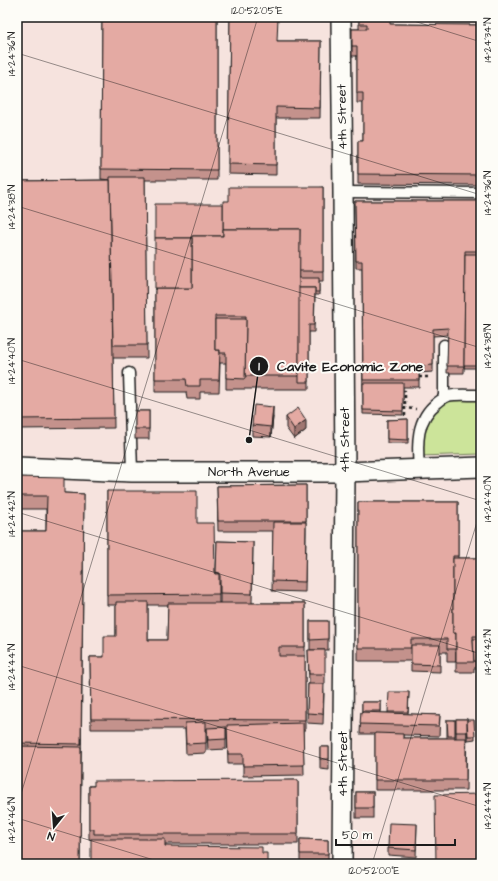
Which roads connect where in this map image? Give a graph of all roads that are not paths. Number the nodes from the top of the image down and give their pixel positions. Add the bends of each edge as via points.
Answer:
1 (341, 17) edge
2 (343, 192) junction
3 (481, 193) edge
4 (444, 345) dead end
5 (129, 373) dead end
6 (476, 395) dead end
7 (444, 397) junction
8 (17, 467) edge
9 (481, 467) edge
10 (419, 469) junction
11 (132, 472) junction
12 (345, 472) junction
13 (342, 864) edge

1 - 2 street, 4th Street
2 - 3 lane
2 - 12 street, 4th Street
4 - 7 lane
5 - 11 lane
6 - 7 lane
7 - 10 lane via 429,409 419,431
8 - 11 street, North Avenue
9 - 10 street, North Avenue
10 - 12 street, North Avenue
11 - 12 street, North Avenue
12 - 13 street, 4th Street

